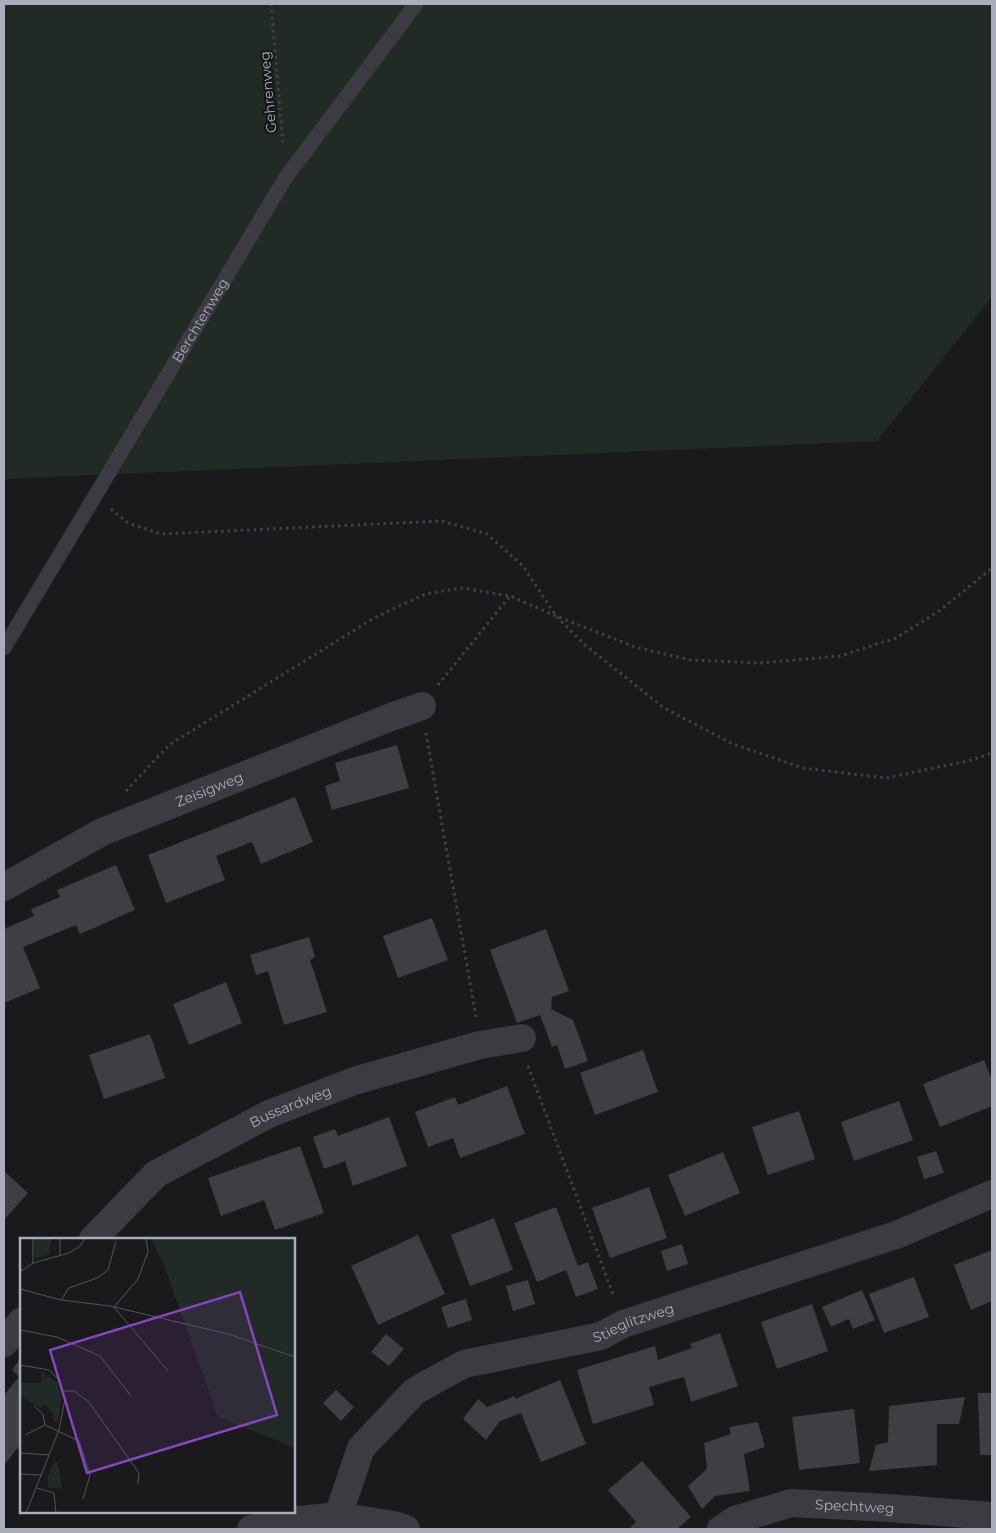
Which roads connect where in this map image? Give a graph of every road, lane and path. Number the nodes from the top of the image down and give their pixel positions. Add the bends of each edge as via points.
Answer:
1 (271, 4) edge
2 (416, 4) edge
3 (286, 177) junction
4 (95, 496) junction
5 (992, 568) edge
6 (510, 596) junction
7 (556, 616) junction
8 (4, 648) edge
9 (422, 706) junction
10 (992, 753) edge
11 (102, 832) junction
12 (4, 887) edge
13 (522, 1038) dead end
14 (480, 1045) junction
15 (529, 1070) dead end
16 (992, 1194) edge
17 (94, 1238) edge
18 (614, 1298) dead end
19 (20, 1323) edge
20 (4, 1343) edge
21 (338, 1516) junction
22 (992, 1516) edge
23 (251, 1529) edge
24 (406, 1529) edge
25 (721, 1529) edge

1 - 3 path, Gehrenweg
2 - 3 lane, Berchtenweg
3 - 4 lane, Berchtenweg
4 - 7 path via 128,523 162,534 442,520 488,534 523,566
4 - 8 lane, Berchtenweg
5 - 7 path via 939,611 896,638 840,656 760,663 691,660 635,647
6 - 7 path
6 - 9 path
6 - 11 path via 453,589 425,594 374,618 168,745 127,790
7 - 10 path via 585,646 664,708 733,744 804,768 886,778
9 - 11 street, Zeisigweg
9 - 14 path
11 - 12 street, Zeisigweg
13 - 14 street, Bussardweg
14 - 17 street, Bussardweg via 354,1081 269,1114 156,1174
15 - 18 path
16 - 21 street, Stieglitzweg via 896,1235 623,1324 600,1336 464,1364 415,1391 361,1448
19 - 20 street
21 - 23 street
21 - 24 street
22 - 25 street, Spechtweg via 791,1503 735,1520

